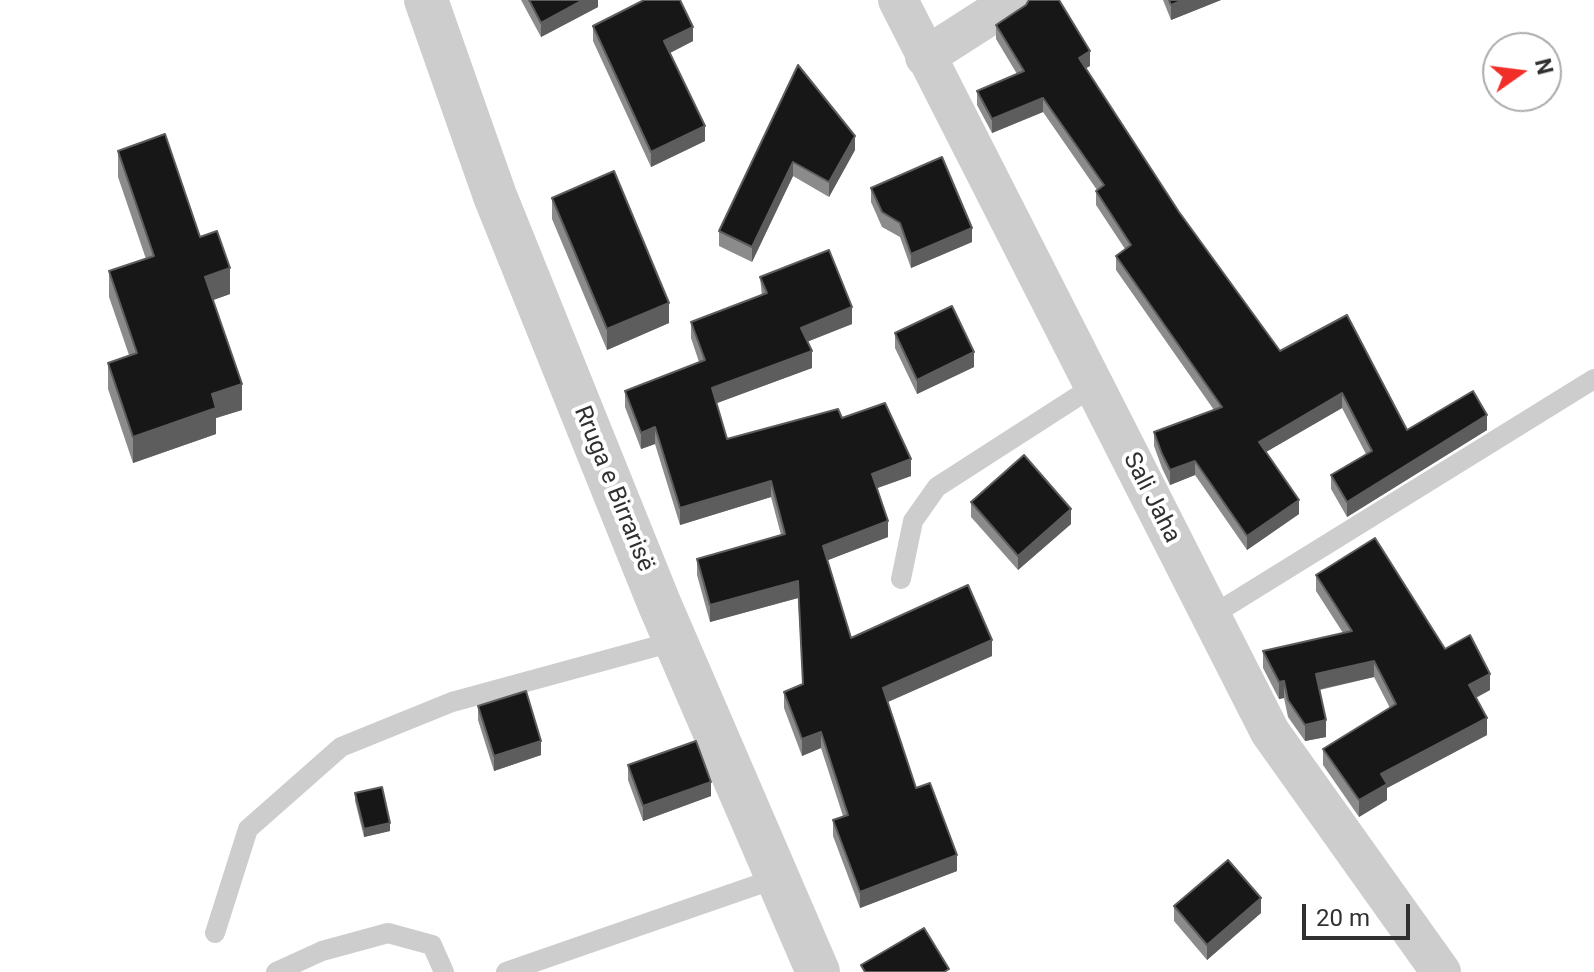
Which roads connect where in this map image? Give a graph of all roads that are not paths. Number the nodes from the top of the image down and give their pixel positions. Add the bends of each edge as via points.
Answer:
1 (426, 0) edge
2 (898, 0) edge
3 (1014, 0) edge
4 (925, 57) junction
5 (1594, 379) edge
6 (1094, 386) junction
7 (901, 579) dead end
8 (1211, 616) junction
9 (676, 641) junction
10 (777, 878) junction
11 (215, 933) dead end
12 (276, 972) edge
13 (444, 972) edge
14 (506, 972) edge
15 (818, 972) edge
16 (1441, 972) edge

1 - 9 street, Rruga e Birrarisë via 495,196
2 - 4 street, Sali Jaha
3 - 4 street
4 - 6 street, Sali Jaha
5 - 8 lane
6 - 7 lane via 937,487 913,521
6 - 8 street, Sali Jaha
8 - 16 street, Sali Jaha via 1270,732
9 - 10 street, Rruga e Birrarisë
9 - 11 lane via 452,702 341,747 248,829
10 - 14 lane
10 - 15 street, Rruga e Birrarisë
12 - 13 lane via 322,951 388,933 432,945

